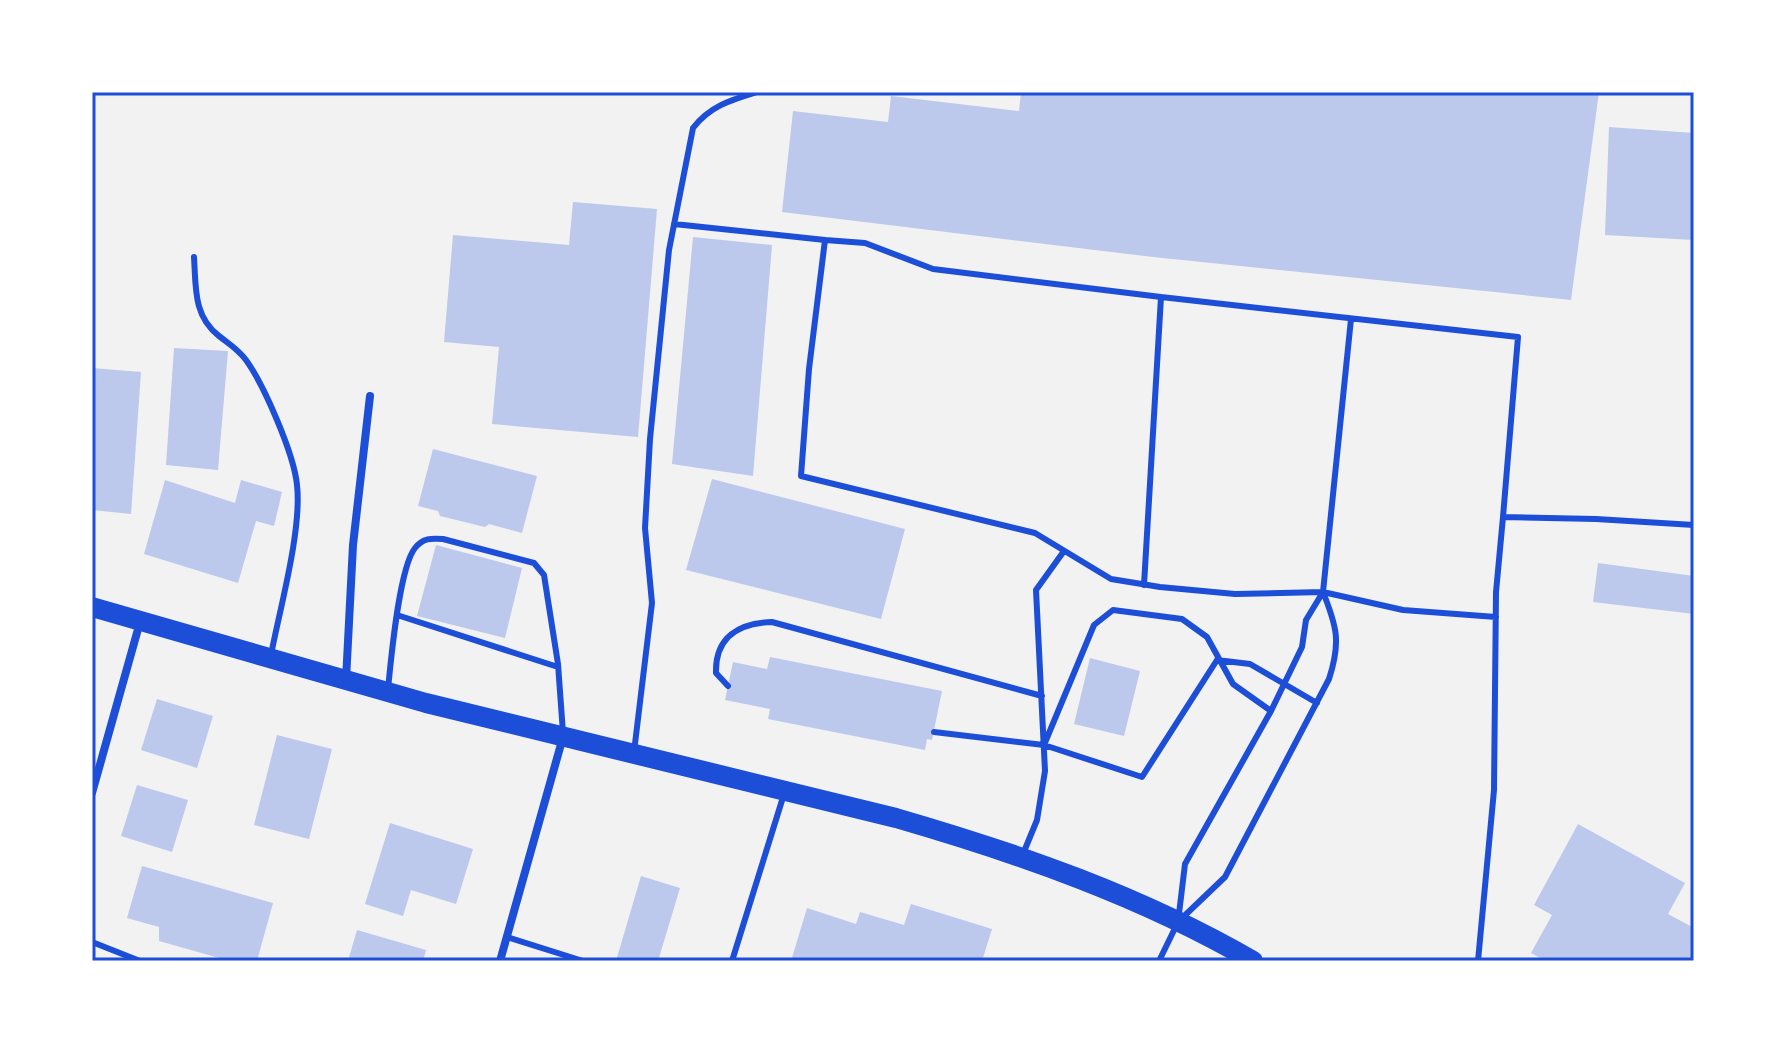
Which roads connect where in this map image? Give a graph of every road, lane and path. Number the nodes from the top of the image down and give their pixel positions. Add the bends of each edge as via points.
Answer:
1 (757, 92) edge
2 (674, 224) junction
3 (825, 240) junction
4 (194, 257) dead end
5 (1161, 297) junction
6 (1351, 319) junction
7 (370, 396) dead end
8 (1503, 517) junction
9 (1694, 525) edge
10 (1064, 551) junction
11 (1144, 585) junction
12 (1323, 592) junction
13 (92, 607) edge
14 (397, 615) junction
15 (1496, 617) junction
16 (140, 621) junction
17 (270, 658) junction
18 (1217, 660) junction
19 (558, 667) junction
20 (346, 680) junction
21 (1284, 684) junction
22 (728, 686) dead end
23 (387, 692) junction
24 (1042, 696) junction
25 (1317, 703) junction
26 (1271, 711) junction
27 (934, 732) dead end
28 (563, 736) junction
29 (1044, 745) junction
30 (634, 754) junction
31 (785, 790) junction
32 (92, 793) edge
33 (1021, 857) junction
34 (1178, 922) junction
35 (507, 937) junction
36 (92, 942) edge
37 (140, 961) edge
38 (500, 961) edge
39 (583, 961) edge
40 (732, 961) edge
41 (1159, 961) edge
42 (1253, 961) edge
43 (1478, 961) edge

1 - 2 lane via 704,113 693,128
2 - 3 lane
2 - 30 lane via 650,439 645,528 652,603
3 - 5 lane via 865,243 933,269
3 - 10 lane via 801,476 1035,533
4 - 17 lane via 196,306 217,335 246,360 269,401 297,484 295,528
5 - 6 lane
5 - 11 lane
6 - 8 lane via 1518,337
6 - 12 lane
7 - 20 street via 353,545
8 - 9 lane
8 - 15 lane
10 - 11 lane via 1111,579
10 - 24 lane via 1036,590
11 - 12 lane via 1235,594
12 - 15 lane via 1403,610
12 - 21 lane via 1306,620 1302,647
12 - 25 lane via 1336,624 1337,648
13 - 16 main road
14 - 19 lane
14 - 19 lane via 409,559 430,538 534,563 549,594
14 - 23 lane
15 - 43 lane via 1494,790
16 - 17 main road
16 - 32 street
17 - 20 main road
18 - 21 lane via 1250,664
18 - 26 lane via 1233,684
18 - 29 lane via 1142,777
18 - 29 lane via 1207,637 1182,619 1113,610 1094,625
19 - 28 lane
20 - 23 main road
21 - 25 lane
21 - 26 lane
22 - 24 lane via 716,673 715,660 725,641 750,623 772,622
23 - 28 main road
24 - 29 lane
25 - 34 lane via 1225,877
26 - 34 lane via 1185,864
27 - 29 lane
28 - 30 main road
28 - 35 street
29 - 33 lane via 1043,798
30 - 31 main road
31 - 33 main road
31 - 40 lane
33 - 34 main road via 1138,901
34 - 41 lane
34 - 42 main road
35 - 38 street
35 - 39 lane
36 - 37 lane

